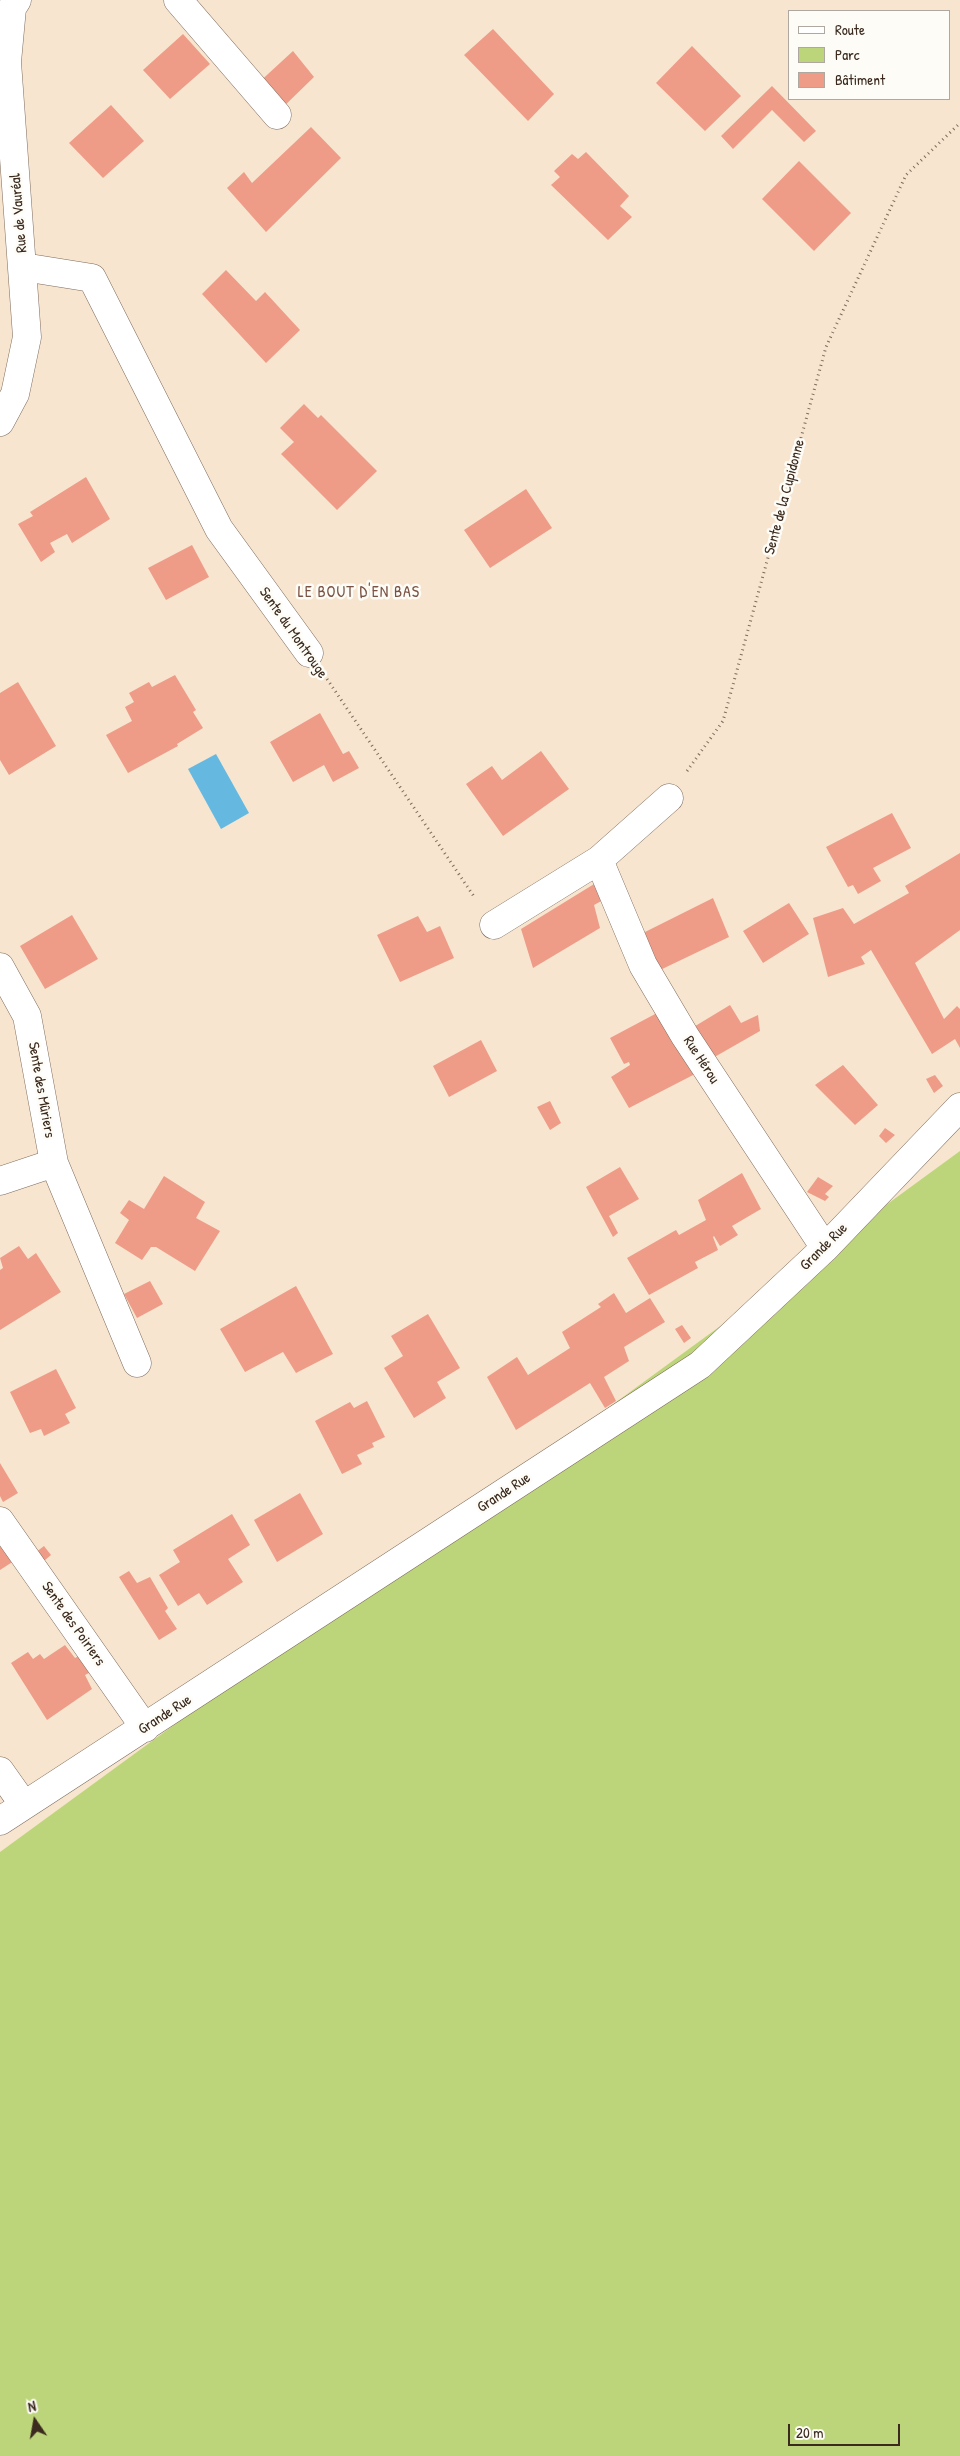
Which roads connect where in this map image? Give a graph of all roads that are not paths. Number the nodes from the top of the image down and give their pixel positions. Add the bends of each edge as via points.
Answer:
1 (16, 0) edge
2 (178, 0) edge
3 (277, 115) dead end
4 (23, 267) junction
5 (0, 422) edge
6 (309, 653) road end
7 (669, 798) road end
8 (599, 860) junction
9 (494, 925) road end
10 (0, 967) edge
11 (960, 1107) edge
12 (54, 1163) junction
13 (0, 1181) edge
14 (825, 1248) junction
15 (137, 1363) dead end
16 (0, 1520) edge
17 (145, 1728) junction
18 (0, 1771) edge
19 (24, 1806) junction
20 (0, 1821) edge

1 - 4 street, Rue de Vauréal via 12,8 7,62
2 - 3 street
4 - 5 street, Rue de Vauréal via 27,337 15,394
4 - 6 street, Sente du Montrouge via 92,278 219,529
7 - 8 street
8 - 9 street
8 - 14 street, Rue Hérou via 644,965 686,1036
10 - 12 street, Sente des Mûriers via 27,1016
11 - 14 street, Grande Rue
12 - 13 street
12 - 15 street, Sente des Mûriers
14 - 17 street, Grande Rue via 700,1365
16 - 17 street, Sente des Poiriers
17 - 19 street, Grande Rue
18 - 19 street
19 - 20 street, Grande Rue

